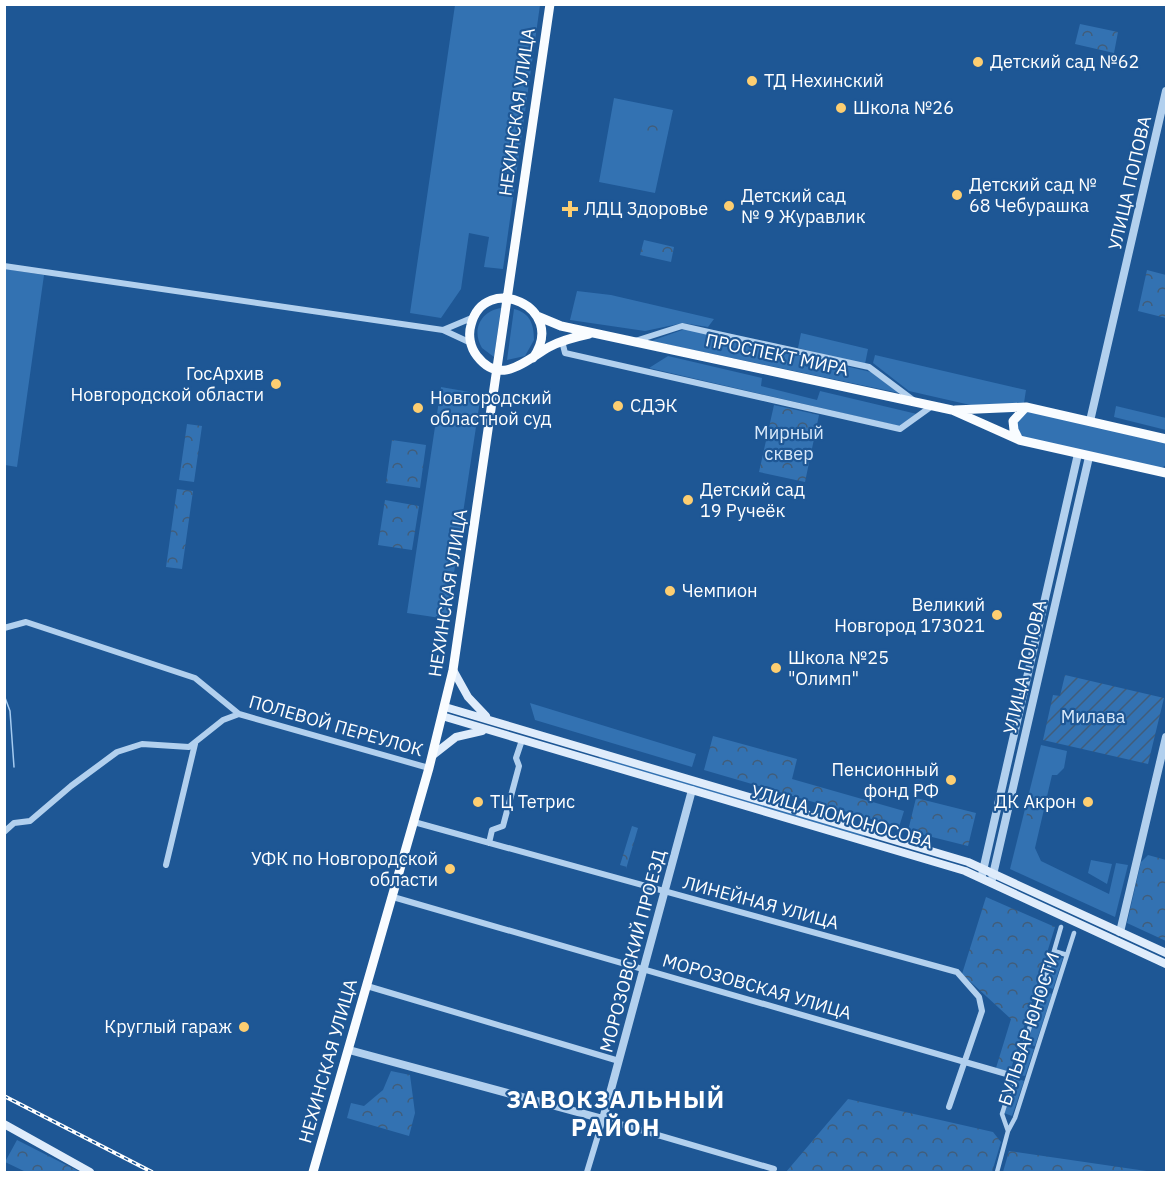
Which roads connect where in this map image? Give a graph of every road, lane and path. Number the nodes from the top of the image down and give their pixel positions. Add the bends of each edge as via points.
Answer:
1 (550, 4) edge
2 (1167, 92) edge
3 (4, 266) edge
4 (508, 298) junction
5 (537, 316) junction
6 (474, 317) junction
7 (442, 330) junction
8 (594, 333) junction
9 (562, 341) junction
10 (635, 341) junction
11 (471, 344) junction
12 (532, 358) junction
13 (499, 369) junction
14 (915, 402) junction
15 (932, 406) junction
16 (1026, 407) junction
17 (952, 410) junction
18 (1090, 421) junction
19 (1019, 440) junction
20 (1167, 440) edge
21 (1078, 454) junction
22 (1089, 457) junction
23 (1165, 472) edge
24 (1066, 511) junction
25 (1076, 513) junction
26 (4, 628) edge
27 (453, 670) junction
28 (444, 711) junction
29 (239, 714) junction
30 (497, 722) junction
31 (497, 732) junction
32 (1167, 737) edge
33 (522, 740) junction
34 (195, 744) junction
35 (433, 755) junction
36 (595, 757) junction
37 (429, 768) junction
38 (692, 790) junction
39 (414, 822) junction
40 (4, 832) edge
41 (869, 837) junction
42 (489, 843) junction
43 (166, 865) dead end
44 (983, 869) junction
45 (993, 873) junction
46 (981, 879) junction
47 (991, 883) junction
48 (663, 892) junction
49 (393, 897) junction
50 (1061, 927) dead end
51 (1120, 932) junction
52 (1074, 933) dead end
53 (1054, 951) junction
54 (1167, 953) edge
55 (1067, 955) junction
56 (1167, 964) edge
57 (644, 970) junction
58 (367, 986) junction
59 (348, 1050) junction
60 (619, 1061) junction
61 (965, 1062) junction
62 (1010, 1075) dead end
63 (950, 1107) dead end
64 (603, 1119) junction
65 (4, 1124) edge
66 (1008, 1131) junction
67 (774, 1169) dead end
68 (90, 1173) edge
69 (313, 1173) edge
70 (587, 1173) edge
71 (997, 1173) edge

1 - 4 main road, НЕХИНСКАЯ УЛИЦА
2 - 18 street, УЛИЦА ПОПОВА
3 - 7 street
4 - 5 main road, ПРОСПЕКТ МИРА via 525,303
4 - 6 main road via 488,302
4 - 13 main road, НЕХИНСКАЯ УЛИЦА
5 - 8 main road, ПРОСПЕКТ МИРА
5 - 12 main road via 541,338
6 - 7 street
6 - 11 main road
7 - 11 street
8 - 9 main road, ПРОСПЕКТ МИРА
8 - 10 main road, ПРОСПЕКТ МИРА
9 - 12 main road, ПРОСПЕКТ МИРА
9 - 15 street via 565,353 900,429
10 - 14 main road, ПРОСПЕКТ МИРА
10 - 14 street via 682,326 703,330 869,367
11 - 13 main road via 481,361
12 - 13 main road, ПРОСПЕКТ МИРА via 520,367
13 - 27 main road, НЕХИНСКАЯ УЛИЦА
14 - 15 main road, ПРОСПЕКТ МИРА
15 - 17 main road, ПРОСПЕКТ МИРА
16 - 17 main road, ПРОСПЕКТ МИРА
16 - 18 main road, ПРОСПЕКТ МИРА
16 - 19 main road via 1013,421
17 - 19 main road, ПРОСПЕКТ МИРА
18 - 20 main road, ПРОСПЕКТ МИРА
19 - 21 main road, ПРОСПЕКТ МИРА
21 - 22 main road, ПРОСПЕКТ МИРА
21 - 24 street, УЛИЦА ПОПОВА
22 - 23 main road, ПРОСПЕКТ МИРА
22 - 25 street, УЛИЦА ПОПОВА
24 - 25 street
24 - 44 street, УЛИЦА ПОПОВА
25 - 45 street, УЛИЦА ПОПОВА
26 - 29 street, ПОЛЕВОЙ ПЕРЕУЛОК via 26,622 195,678
27 - 28 main road, НЕХИНСКАЯ УЛИЦА
27 - 30 main road, УЛИЦА ЛОМОНОСОВА via 475,706
28 - 30 main road, УЛИЦА ЛОМОНОСОВА
28 - 31 main road, УЛИЦА ЛОМОНОСОВА
28 - 35 main road, НЕХИНСКАЯ УЛИЦА
29 - 34 street via 223,720
29 - 37 street, ПОЛЕВОЙ ПЕРЕУЛОК
30 - 36 main road, УЛИЦА ЛОМОНОСОВА
31 - 33 main road, УЛИЦА ЛОМОНОСОВА
31 - 35 main road, УЛИЦА ЛОМОНОСОВА via 467,733
32 - 51 street
33 - 36 main road, УЛИЦА ЛОМОНОСОВА
33 - 42 street via 503,826 492,830
34 - 40 street via 183,748 142,744 117,752 30,821 14,823
34 - 43 street
35 - 37 main road, НЕХИНСКАЯ УЛИЦА
36 - 38 main road, УЛИЦА ЛОМОНОСОВА
36 - 41 main road, УЛИЦА ЛОМОНОСОВА
37 - 39 main road, НЕХИНСКАЯ УЛИЦА
38 - 41 main road, УЛИЦА ЛОМОНОСОВА
38 - 48 street, МОРОЗОВСКИЙ ПРОЕЗД
39 - 42 street, ЛИНЕЙНАЯ УЛИЦА
39 - 49 main road, НЕХИНСКАЯ УЛИЦА
41 - 44 main road, УЛИЦА ЛОМОНОСОВА
41 - 46 main road, УЛИЦА ЛОМОНОСОВА
42 - 48 street, ЛИНЕЙНАЯ УЛИЦА
44 - 45 main road, УЛИЦА ЛОМОНОСОВА
44 - 46 street, УЛИЦА ПОПОВА
45 - 47 street, УЛИЦА ПОПОВА
45 - 51 main road, УЛИЦА ЛОМОНОСОВА
46 - 47 main road, УЛИЦА ЛОМОНОСОВА
47 - 56 main road, УЛИЦА ЛОМОНОСОВА
48 - 57 street, МОРОЗОВСКИЙ ПРОЕЗД
48 - 61 street, ЛИНЕЙНАЯ УЛИЦА via 957,972 979,997 982,1011
49 - 57 street, МОРОЗОВСКАЯ УЛИЦА
49 - 58 main road, НЕХИНСКАЯ УЛИЦА
50 - 53 street
51 - 54 main road, УЛИЦА ЛОМОНОСОВА
52 - 55 street, БУЛЬВАР ЮНОСТИ
53 - 55 street
53 - 66 street via 1002,1114
55 - 66 street, БУЛЬВАР ЮНОСТИ
57 - 60 street, МОРОЗОВСКИЙ ПРОЕЗД
57 - 61 street, МОРОЗОВСКАЯ УЛИЦА
58 - 59 main road, НЕХИНСКАЯ УЛИЦА
58 - 60 street
59 - 64 street
59 - 69 main road, НЕХИНСКАЯ УЛИЦА
60 - 64 street, МОРОЗОВСКИЙ ПРОЕЗД
61 - 62 street, МОРОЗОВСКАЯ УЛИЦА
61 - 63 street, ЛИНЕЙНАЯ УЛИЦА
64 - 67 street
64 - 70 street
65 - 68 main road
66 - 71 street

